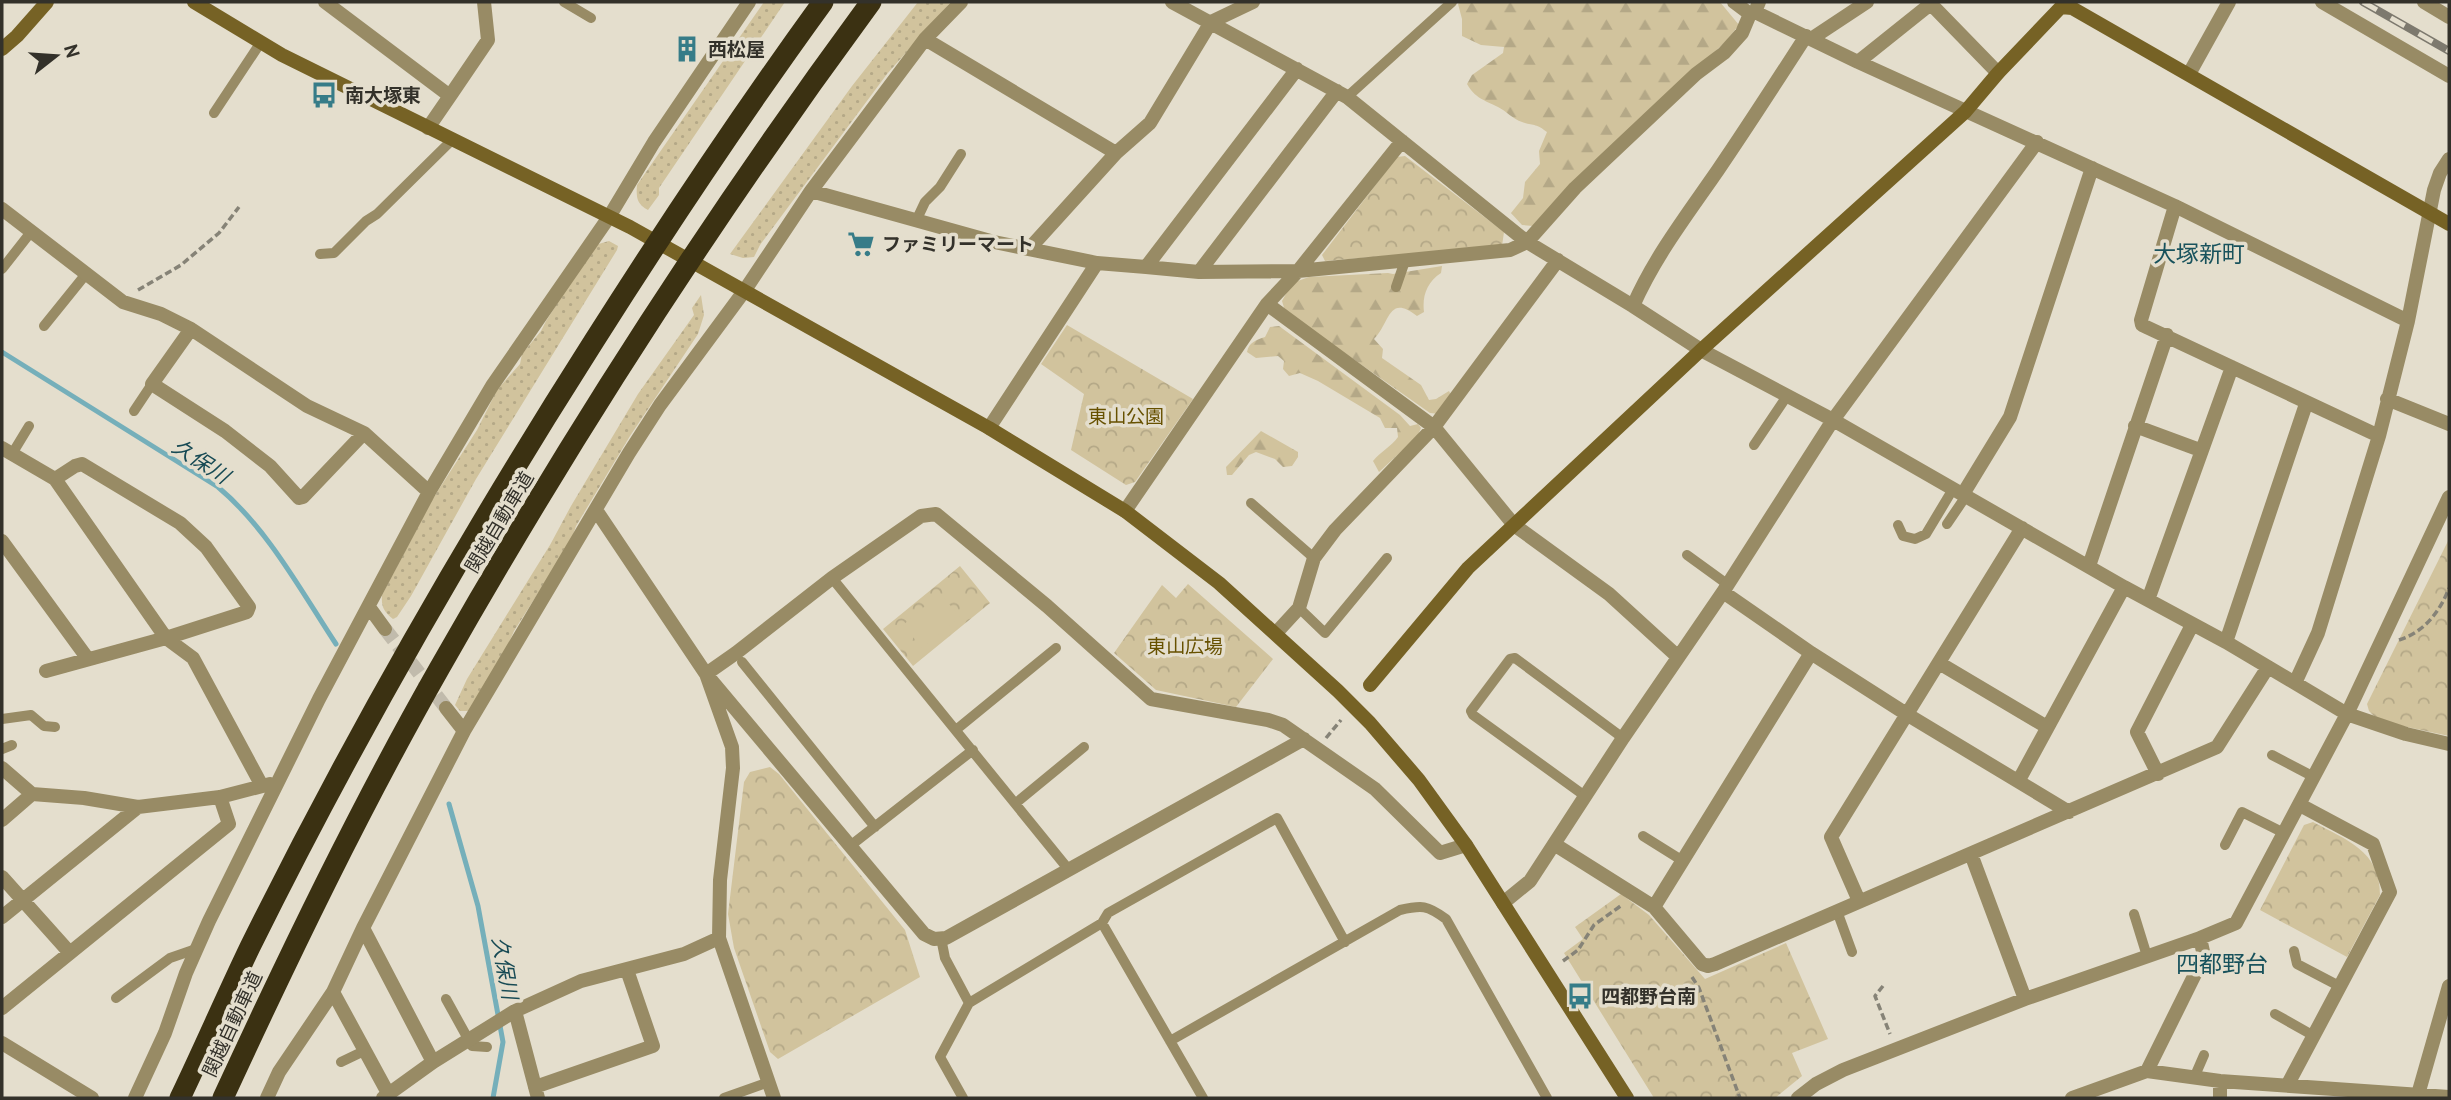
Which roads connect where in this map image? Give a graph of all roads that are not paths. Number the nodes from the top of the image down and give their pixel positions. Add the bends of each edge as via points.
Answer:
1 (47, 2) edge
2 (194, 2) edge
3 (325, 2) edge
4 (484, 2) edge
5 (564, 2) edge
6 (749, 2) edge
7 (821, 2) edge
8 (871, 2) edge
9 (881, 2) edge
10 (961, 2) edge
11 (1172, 2) edge
12 (1253, 2) edge
13 (1452, 2) edge
14 (1734, 2) edge
15 (1867, 2) edge
16 (1931, 2) edge
17 (2229, 2) edge
18 (2322, 2) edge
19 (2424, 2) edge
20 (2059, 5) edge
21 (1755, 9) edge
22 (2449, 17) edge
23 (591, 18) dead end
24 (1211, 22) junction
25 (1809, 38) junction
26 (925, 39) junction
27 (261, 42) junction
28 (2, 49) edge
29 (828, 61) junction
30 (1858, 62) junction
31 (1297, 69) junction
32 (1998, 73) junction
33 (2189, 75) junction
34 (2449, 76) edge
35 (1342, 94) junction
36 (450, 96) junction
37 (1965, 111) junction
38 (214, 113) dead end
39 (428, 128) junction
40 (452, 139) junction
41 (1402, 141) junction
42 (2037, 142) junction
43 (1116, 153) junction
44 (961, 154) dead end
45 (2449, 159) edge
46 (2091, 168) junction
47 (811, 191) junction
48 (2175, 206) junction
49 (2, 209) edge
50 (2430, 213) junction
51 (609, 217) junction
52 (916, 221) junction
53 (2449, 224) edge
54 (31, 232) junction
55 (1527, 242) junction
56 (1030, 249) junction
57 (320, 254) dead end
58 (1558, 260) junction
59 (1405, 261) junction
60 (1097, 263) junction
61 (1146, 267) junction
62 (2, 269) edge
63 (1298, 271) junction
64 (1199, 272) junction
65 (86, 274) junction
66 (1396, 287) dead end
67 (745, 290) junction
68 (1267, 304) junction
69 (1633, 306) junction
70 (2408, 321) junction
71 (44, 326) dead end
72 (191, 329) junction
73 (2167, 335) junction
74 (1700, 351) junction
75 (2232, 367) junction
76 (152, 384) junction
77 (1787, 396) junction
78 (2387, 399) junction
79 (2306, 404) junction
80 (134, 411) dead end
81 (1833, 420) junction
82 (2449, 424) edge
83 (29, 425) dead end
84 (2135, 426) junction
85 (1434, 427) junction
86 (989, 428) junction
87 (364, 433) junction
88 (2379, 436) junction
89 (1754, 445) dead end
90 (2200, 450) junction
91 (7, 451) edge
92 (55, 479) junction
93 (429, 492) junction
94 (1961, 493) junction
95 (2449, 501) edge
96 (1251, 503) dead end
97 (596, 510) junction
98 (1125, 511) junction
99 (1947, 524) dead end
100 (1514, 525) junction
101 (1898, 525) dead end
102 (2022, 528) junction
103 (2, 541) edge
104 (1687, 555) dead end
105 (1314, 558) junction
106 (1387, 558) dead end
107 (2089, 566) junction
108 (832, 578) junction
109 (2124, 587) junction
110 (1725, 588) junction
111 (2148, 600) junction
112 (369, 607) junction
113 (1299, 608) junction
114 (2192, 625) junction
115 (385, 629) tunnel mouth
116 (1276, 633) junction
117 (166, 638) junction
118 (2226, 642) junction
119 (1056, 648) dead end
120 (1811, 653) junction
121 (1677, 656) junction
122 (88, 659) junction
123 (742, 662) dead end
124 (1939, 663) junction
125 (2268, 667) junction
126 (46, 671) dead end
127 (706, 674) junction
128 (2295, 683) junction
129 (1370, 685) dead end
130 (446, 708) tunnel mouth
131 (2347, 714) junction
132 (1908, 715) junction
133 (2, 719) edge
134 (55, 727) dead end
135 (2047, 727) junction
136 (957, 729) junction
137 (464, 731) junction
138 (1623, 738) junction
139 (1304, 739) junction
140 (2449, 744) edge
141 (1084, 747) dead end
142 (973, 750) junction
143 (2272, 755) dead end
144 (2, 768) edge
145 (2158, 774) junction
146 (2314, 777) junction
147 (2019, 780) junction
148 (278, 782) junction
149 (262, 786) junction
150 (32, 794) junction
151 (1585, 796) junction
152 (220, 797) junction
153 (1016, 803) junction
154 (2300, 805) junction
155 (138, 807) junction
156 (2068, 812) junction
157 (2, 820) edge
158 (875, 827) junction
159 (2284, 833) junction
160 (1643, 836) dead end
161 (1555, 844) junction
162 (1466, 845) junction
163 (2225, 845) dead end
164 (850, 846) junction
165 (1971, 854) junction
166 (1683, 861) junction
167 (1069, 870) junction
168 (2, 877) edge
169 (22, 901) junction
170 (1859, 901) junction
171 (1503, 903) junction
172 (1654, 907) junction
173 (1837, 911) junction
174 (2134, 914) dead end
175 (2, 916) edge
176 (1102, 923) junction
177 (363, 928) junction
178 (719, 938) junction
179 (942, 938) junction
180 (2200, 938) junction
181 (1345, 942) junction
182 (196, 949) junction
183 (2294, 951) dead end
184 (1852, 952) dead end
185 (70, 953) junction
186 (2147, 956) junction
187 (627, 970) junction
188 (2341, 986) junction
189 (2449, 986) edge
190 (333, 992) junction
191 (116, 998) dead end
192 (446, 999) dead end
193 (2025, 999) junction
194 (969, 1003) junction
195 (2, 1008) edge
196 (515, 1011) junction
197 (2275, 1014) dead end
198 (2315, 1036) junction
199 (468, 1040) junction
200 (1170, 1041) junction
201 (2, 1044) edge
202 (487, 1047) dead end
203 (364, 1051) junction
204 (2204, 1055) dead end
205 (341, 1062) dead end
206 (433, 1062) junction
207 (2147, 1071) junction
208 (2194, 1078) junction
209 (2220, 1081) junction
210 (769, 1082) junction
211 (2288, 1084) junction
212 (2310, 1092) edge
213 (536, 1093) edge
214 (84, 1096) edge
215 (386, 1096) edge
216 (2417, 1096) edge
217 (2449, 1097) edge
218 (135, 1098) edge
219 (180, 1098) edge
220 (223, 1098) edge
221 (267, 1098) edge
222 (724, 1098) edge
223 (774, 1098) edge
224 (963, 1098) edge
225 (1203, 1098) edge
226 (1547, 1098) edge
227 (1627, 1098) edge
228 (1798, 1098) edge
229 (2072, 1098) edge
230 (2220, 1098) edge

1 - 28 street
2 - 27 street
3 - 36 street
4 - 36 street via 488,40
5 - 23 lane
6 - 51 street
7 - 219 highway, 関越自動車道 via 644,262 508,477 321,811
8 - 29 highway, 関越自動車道
9 - 29 highway
10 - 26 street
11 - 24 street
12 - 24 street
13 - 35 lane
14 - 21 street
15 - 25 street
16 - 30 street
16 - 32 street
17 - 33 street
18 - 34 street
19 - 22 street
20 - 32 street
20 - 33 street via 2072,8
21 - 25 street
21 - 55 street via 1724,53 1575,188
24 - 31 street
24 - 43 street via 1150,123
25 - 30 street
25 - 69 street via 1669,238
26 - 43 street
26 - 47 street
27 - 38 lane
27 - 39 street
29 - 220 highway, 関越自動車道 via 639,338 537,502 356,824
30 - 37 street
31 - 35 street
31 - 61 street
32 - 37 street
33 - 50 street
35 - 41 street
35 - 64 street
36 - 39 street
37 - 42 street
37 - 74 street
39 - 40 street
40 - 51 street
40 - 57 lane via 334,253
41 - 55 street
41 - 63 street
42 - 46 street
42 - 81 street
43 - 56 street
44 - 52 lane
45 - 50 street via 2434,190
46 - 48 street
46 - 94 street via 2010,417
47 - 52 street
47 - 67 street
48 - 70 street
48 - 73 street via 2141,320 2142,325
49 - 54 street
50 - 53 street
50 - 70 street
51 - 67 street
51 - 93 street via 492,386
52 - 56 street
54 - 62 lane
54 - 65 street
55 - 58 street
55 - 59 street via 1510,250
56 - 60 street
58 - 69 street
58 - 85 street
59 - 63 street
59 - 66 lane
60 - 61 street
60 - 86 street
61 - 64 street
63 - 64 street
63 - 68 street
65 - 71 lane
65 - 72 street via 122,302
67 - 86 street
67 - 97 street via 660,405
68 - 85 street
68 - 98 street
69 - 74 street
70 - 78 street
72 - 76 street
72 - 87 street via 307,406
73 - 75 street
73 - 84 street
74 - 77 street
74 - 100 street
75 - 79 street
75 - 90 street
76 - 80 lane
76 - 87 street via 225,431 270,466 299,498
77 - 81 street
77 - 89 lane
78 - 82 street
78 - 88 street
79 - 88 street
79 - 118 street
81 - 94 street
81 - 110 street
83 - 91 lane
84 - 90 street
84 - 107 street
85 - 100 street
85 - 105 street
86 - 98 street
87 - 93 street
88 - 128 street via 2318,633
90 - 111 street
91 - 92 street
92 - 117 street
92 - 117 street via 82,464 180,523 206,547 250,607 247,612
93 - 112 street
94 - 99 lane
94 - 101 lane via 1926,534 1915,539 1903,536
94 - 102 street
95 - 131 street
96 - 105 lane
97 - 127 street
97 - 137 street
98 - 116 street
100 - 121 street via 1609,594
100 - 129 street via 1468,568
102 - 107 street
102 - 124 street
103 - 122 street
104 - 110 lane
105 - 113 street
106 - 113 lane via 1325,633
107 - 109 street
108 - 127 street
108 - 136 lane
108 - 139 street via 921,516 936,514 1152,699 1268,720
109 - 111 street
109 - 135 street
110 - 120 street
110 - 121 street
111 - 114 street
112 - 115 street
112 - 148 street
113 - 116 street
114 - 118 street
114 - 145 street via 2137,732
116 - 162 street via 1370,723
117 - 122 street
117 - 149 street via 193,658
118 - 125 street
119 - 136 lane
120 - 132 street
120 - 166 street
121 - 138 street
122 - 126 street
123 - 158 lane
124 - 132 street
124 - 135 street
125 - 128 street
125 - 145 street via 2217,747
127 - 164 street
127 - 178 street via 732,747
128 - 131 street
130 - 137 street
131 - 140 street
131 - 146 street
132 - 147 street
132 - 170 street via 1831,837
133 - 134 lane via 31,715 44,726
135 - 147 street
136 - 142 lane
137 - 177 street
138 - 151 street
138 - 151 lane via 1515,658 1471,711
139 - 162 street via 1375,789 1440,853
139 - 167 street
141 - 153 lane
142 - 153 lane
142 - 158 lane
143 - 146 lane
144 - 150 street
145 - 156 street
146 - 154 street
147 - 156 street
148 - 149 street
148 - 182 street
149 - 152 street
150 - 155 street
150 - 157 street
151 - 161 street
152 - 155 street
152 - 185 street via 229,824
153 - 167 lane
154 - 159 street
154 - 188 street via 2373,845 2390,892
155 - 169 street
156 - 165 street
158 - 164 lane
159 - 163 lane via 2242,813
159 - 180 street via 2236,923
160 - 166 lane
161 - 171 street via 1530,881
161 - 172 street
162 - 171 street
164 - 179 street via 925,934
165 - 170 street
165 - 193 street
166 - 172 street
167 - 179 street
168 - 169 street
169 - 175 street
169 - 185 street
170 - 173 street
171 - 227 street
172 - 173 street via 1708,966
173 - 184 lane
174 - 186 lane
176 - 181 lane via 1108,914 1277,818
176 - 194 lane
176 - 200 lane
177 - 190 street
177 - 206 street
178 - 187 street via 684,954
178 - 210 street
179 - 194 lane via 945,958
180 - 186 street
180 - 207 street via 2204,956
181 - 200 lane
181 - 226 lane via 1400,910 1431,908 1446,919
182 - 191 lane via 170,958
182 - 218 street
183 - 188 lane via 2297,964
185 - 195 street
186 - 193 street
187 - 196 street via 581,981
187 - 213 street via 653,1046
188 - 198 street
189 - 216 street
190 - 203 street
190 - 221 street via 279,1072
192 - 199 lane
193 - 228 street via 1843,1070
194 - 224 lane via 940,1057
196 - 199 street
196 - 213 street
197 - 198 lane
198 - 211 street
199 - 202 lane via 472,1046
199 - 206 street
200 - 225 lane
201 - 214 street
203 - 205 lane
203 - 215 street
204 - 208 lane
206 - 215 street
207 - 208 street
207 - 229 street
208 - 209 street
209 - 211 street
209 - 230 street
210 - 222 lane
210 - 223 street
211 - 212 street
212 - 216 street
216 - 217 street

